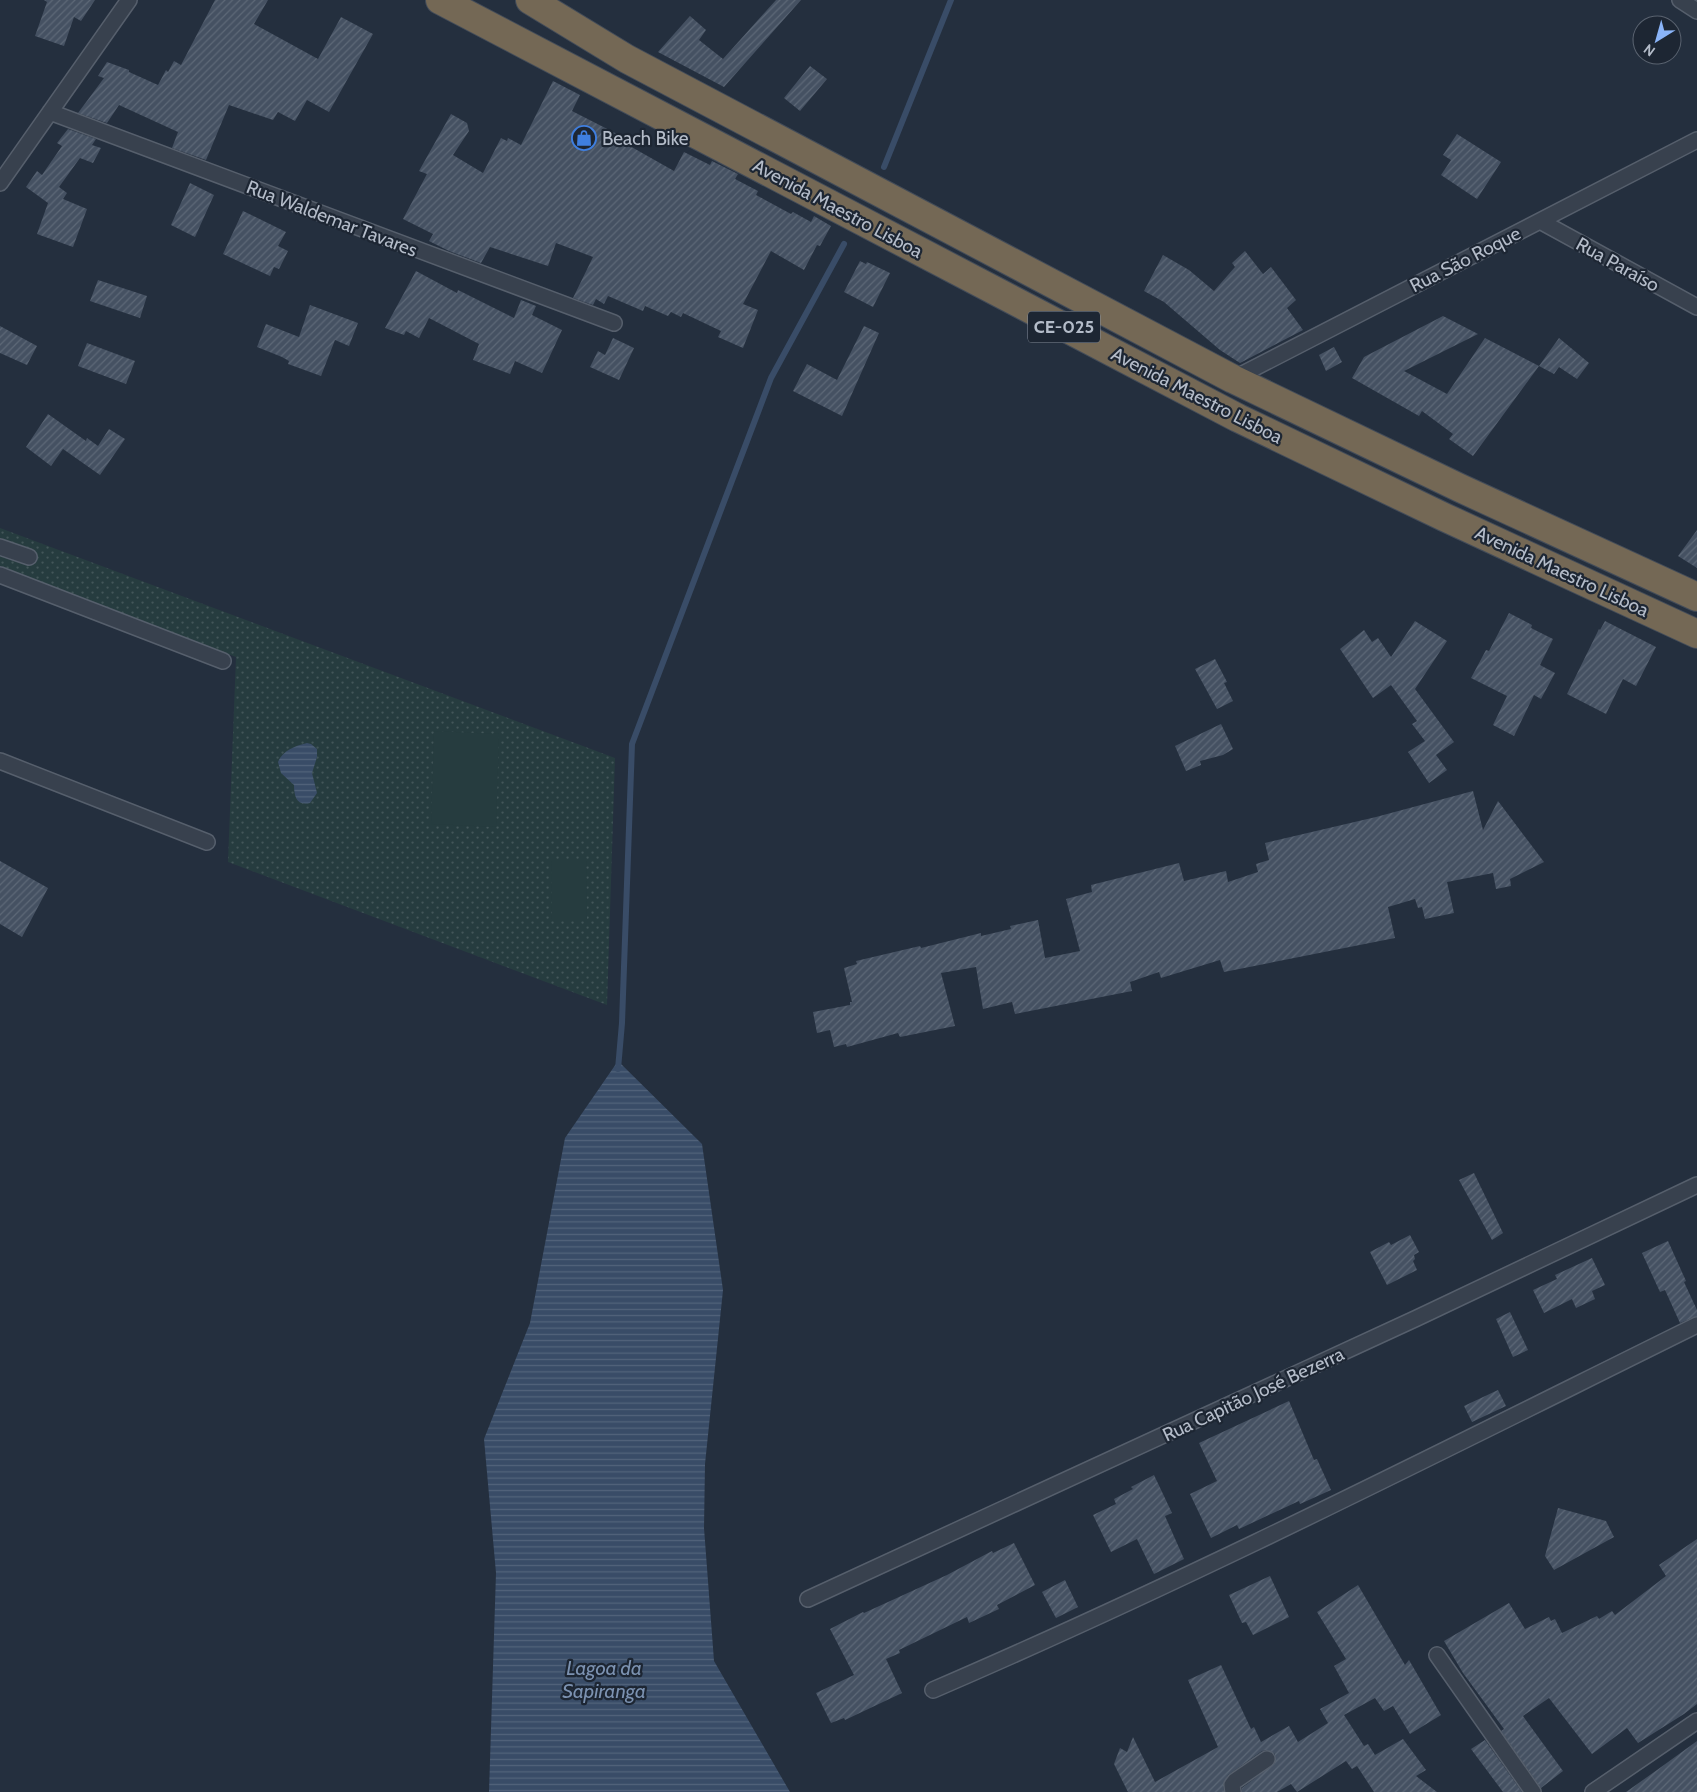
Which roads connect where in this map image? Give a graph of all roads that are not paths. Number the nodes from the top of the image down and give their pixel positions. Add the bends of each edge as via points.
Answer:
1 (129, 0) edge
2 (440, 0) edge
3 (530, 0) edge
4 (1680, 0) edge
5 (1697, 11) edge
6 (50, 112) junction
7 (1697, 140) edge
8 (1, 178) edge
9 (1540, 221) junction
10 (1697, 307) edge
11 (614, 323) dead end
12 (1233, 379) junction
13 (0, 547) edge
14 (28, 557) dead end
15 (0, 575) edge
16 (1697, 597) edge
17 (1697, 634) edge
18 (223, 661) dead end
19 (0, 761) edge
20 (207, 842) dead end
21 (1697, 1185) edge
22 (1697, 1325) edge
23 (808, 1599) dead end
24 (1437, 1655) dead end
25 (933, 1690) dead end
26 (1697, 1720) edge
27 (1267, 1759) dead end
28 (1233, 1792) edge
29 (1533, 1792) edge
30 (1593, 1792) edge

1 - 6 street
2 - 17 highway, Avenida Maestro Lisboa / CE-025 via 1238,418
3 - 12 highway, Avenida Maestro Lisboa / CE-025 via 627,59
4 - 5 street
6 - 8 street
6 - 11 street, Rua Waldemar Tavares
7 - 9 street, Rua São Roque
9 - 10 street, Rua Paraíso
9 - 12 street, Rua São Roque
12 - 16 highway, Avenida Maestro Lisboa / CE-025
13 - 14 street
15 - 18 street
19 - 20 street
21 - 23 street, Rua Capitão José Bezerra
22 - 25 street via 1160,1589
24 - 29 street
26 - 30 street
27 - 28 street via 1235,1782

